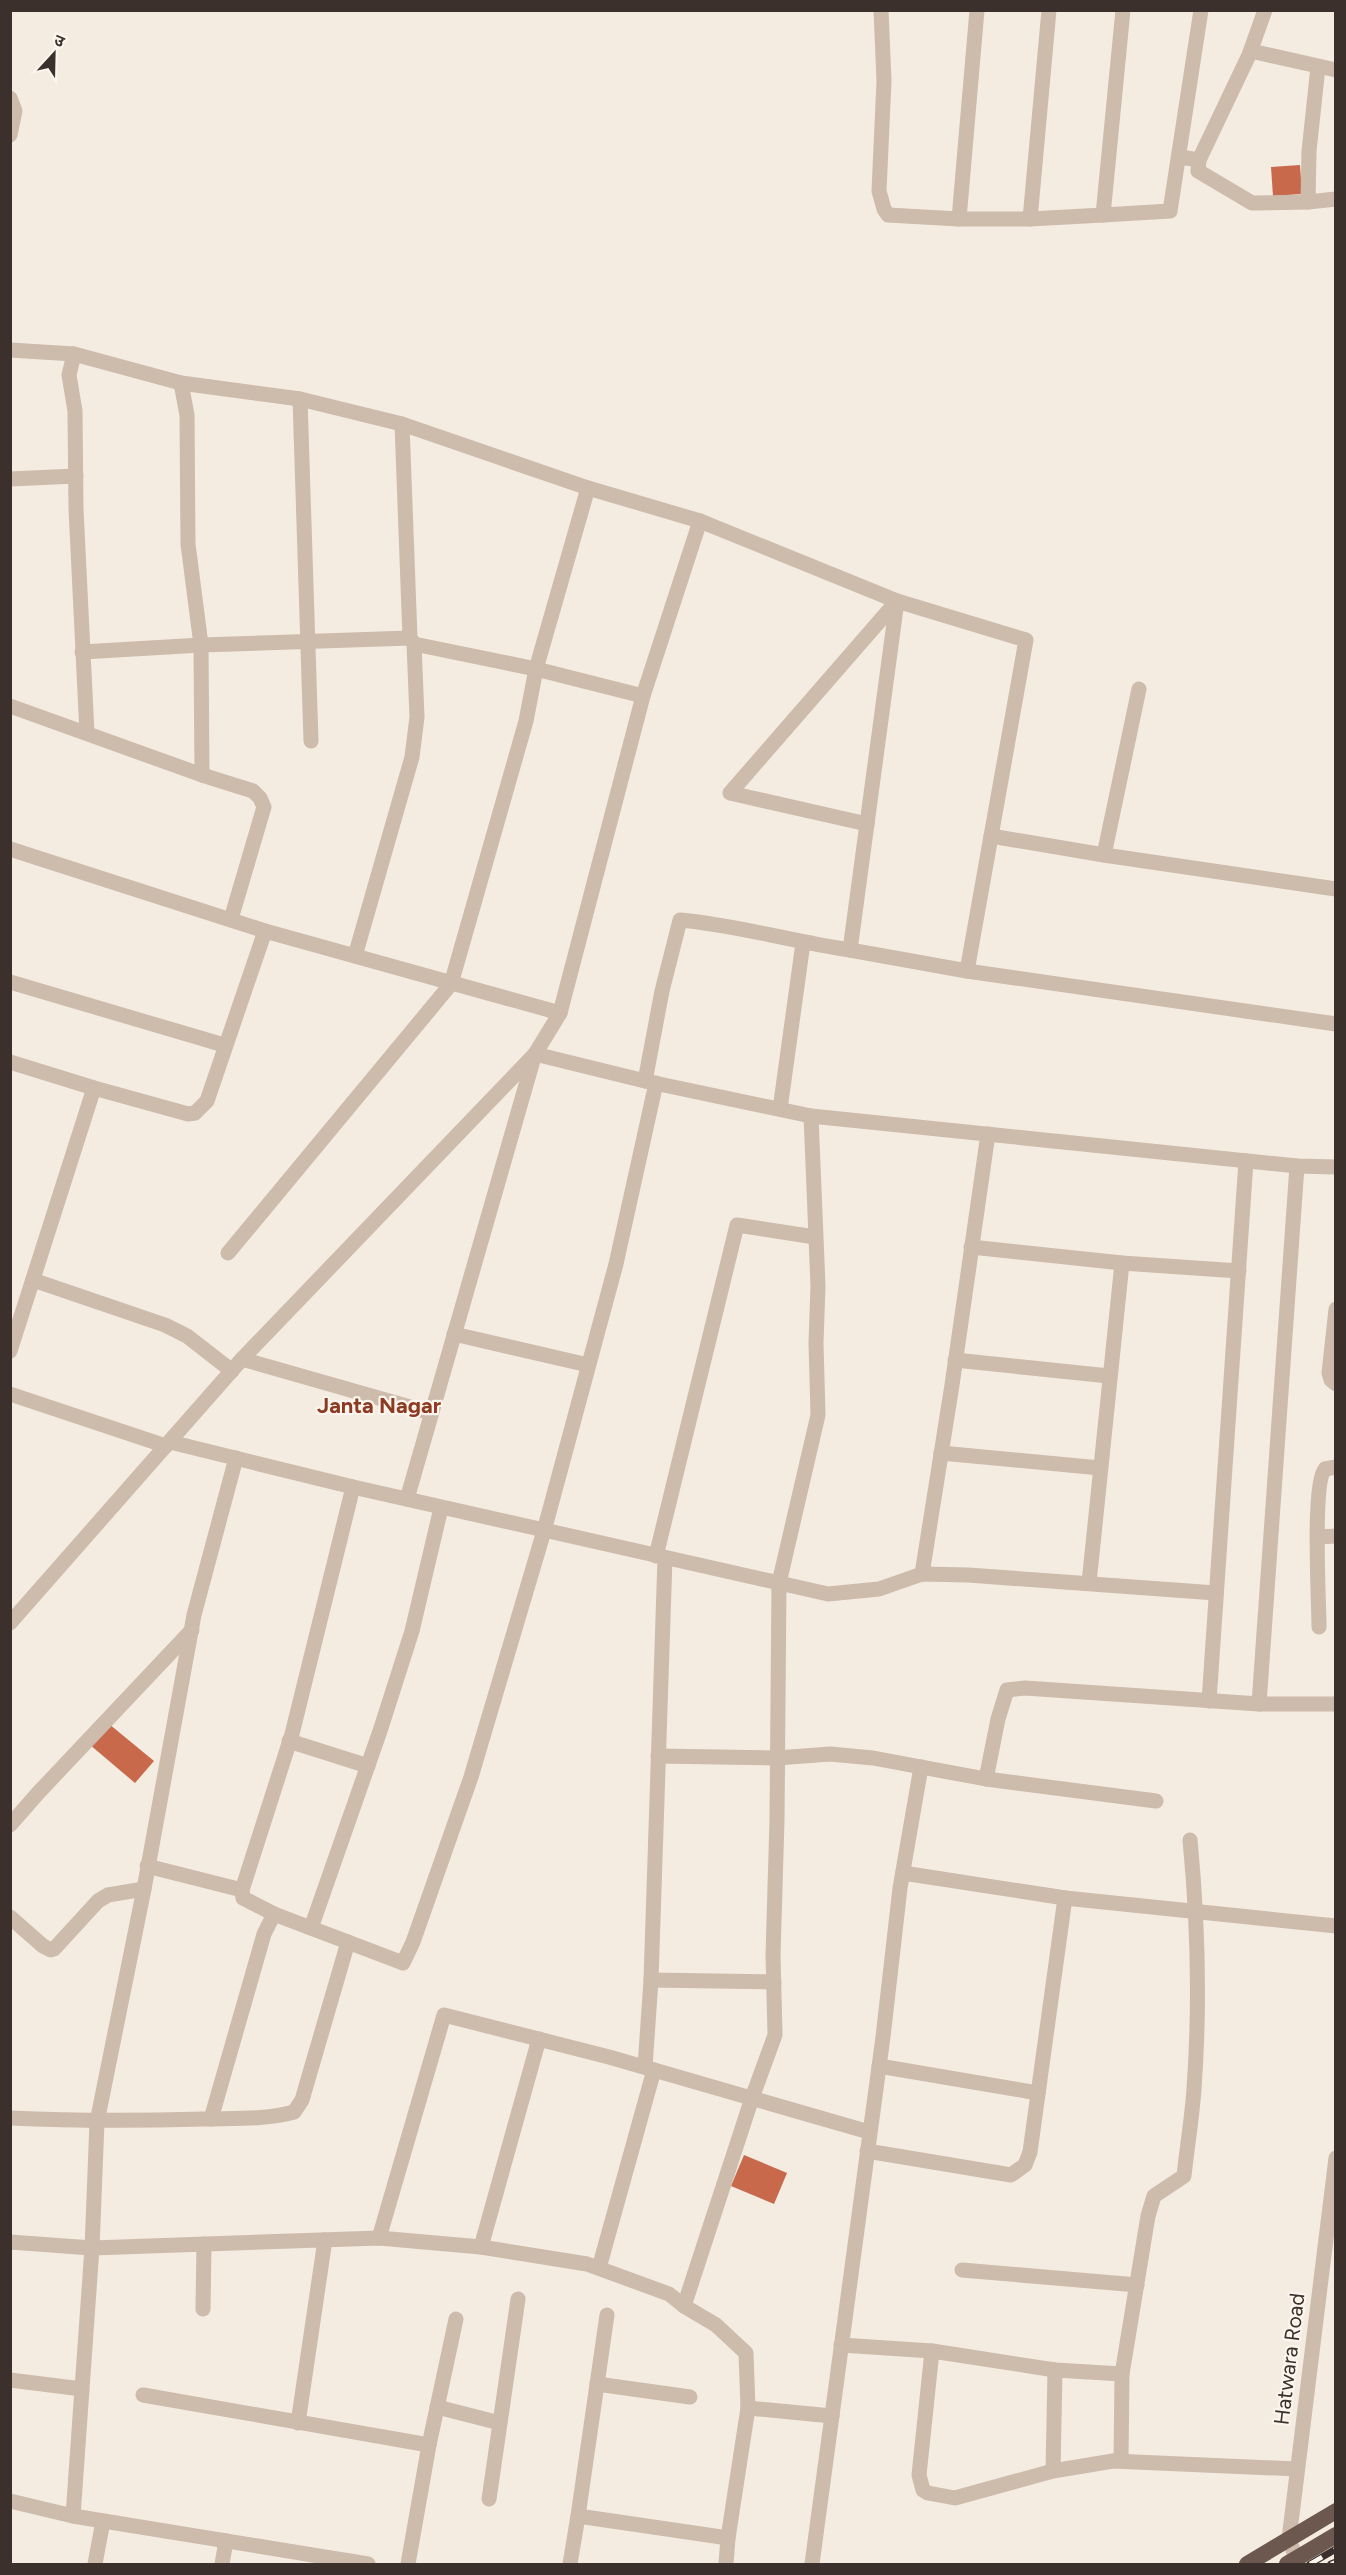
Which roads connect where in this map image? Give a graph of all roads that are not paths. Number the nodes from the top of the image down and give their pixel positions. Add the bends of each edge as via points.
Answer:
1 (881, 10) edge
2 (977, 10) edge
3 (1049, 10) edge
4 (1123, 10) edge
5 (1200, 10) edge
6 (1265, 10) edge
7 (1251, 51) junction
8 (1318, 67) junction
9 (1335, 70) edge
10 (10, 98) edge
11 (10, 135) edge
12 (1180, 157) junction
13 (1199, 160) junction
14 (1335, 199) edge
15 (1308, 202) junction
16 (1103, 214) junction
17 (959, 219) junction
18 (1030, 219) junction
19 (10, 350) edge
20 (74, 354) junction
21 (181, 383) junction
22 (300, 399) junction
23 (402, 423) junction
24 (76, 476) junction
25 (10, 479) edge
26 (588, 488) junction
27 (700, 521) junction
28 (897, 601) junction
29 (412, 641) junction
30 (308, 642) junction
31 (201, 645) junction
32 (82, 652) junction
33 (536, 669) junction
34 (1139, 689) dead end
35 (643, 696) junction
36 (10, 706) edge
37 (87, 733) junction
38 (311, 741) dead end
39 (202, 775) junction
40 (867, 824) junction
41 (991, 836) junction
42 (10, 849) edge
43 (1104, 855) junction
44 (1335, 889) edge
45 (231, 919) junction
46 (265, 931) junction
47 (803, 943) junction
48 (850, 950) junction
49 (355, 956) junction
50 (968, 971) junction
51 (10, 982) edge
52 (451, 984) junction
53 (560, 1013) junction
54 (1335, 1024) edge
55 (224, 1045) junction
56 (535, 1054) junction
57 (10, 1062) edge
58 (650, 1082) junction
59 (94, 1088) junction
60 (780, 1109) junction
61 (811, 1116) junction
62 (988, 1134) junction
63 (1246, 1161) junction
64 (1297, 1166) junction
65 (1335, 1167) edge
66 (815, 1237) junction
67 (971, 1247) junction
68 (228, 1253) dead end
69 (1122, 1263) junction
70 (1239, 1270) junction
71 (33, 1280) junction
72 (1335, 1309) edge
73 (454, 1334) junction
74 (10, 1351) edge
75 (956, 1360) junction
76 (237, 1365) junction
77 (588, 1365) junction
78 (1109, 1376) junction
79 (1335, 1383) edge
80 (10, 1394) edge
81 (431, 1413) junction
82 (168, 1444) junction
83 (941, 1453) junction
84 (236, 1458) junction
85 (1335, 1467) edge
86 (1100, 1468) junction
87 (353, 1487) junction
88 (407, 1499) junction
89 (441, 1508) junction
90 (544, 1531) junction
91 (1318, 1536) junction
92 (1335, 1536) edge
93 (660, 1557) junction
94 (922, 1574) junction
95 (779, 1583) junction
96 (1089, 1583) junction
97 (1216, 1593) junction
98 (10, 1623) edge
99 (1319, 1627) dead end
100 (192, 1630) junction
101 (1209, 1701) junction
102 (1258, 1704) junction
103 (1335, 1704) edge
104 (289, 1741) junction
105 (658, 1756) junction
106 (777, 1758) junction
107 (368, 1766) junction
108 (921, 1767) junction
109 (986, 1779) junction
110 (1156, 1801) dead end
111 (10, 1825) edge
112 (1190, 1840) dead end
113 (148, 1866) junction
114 (903, 1873) junction
115 (144, 1888) junction
116 (242, 1890) junction
117 (1065, 1898) junction
118 (1197, 1912) junction
119 (274, 1914) junction
120 (10, 1917) edge
121 (1335, 1926) edge
122 (311, 1928) junction
123 (348, 1941) junction
124 (651, 1980) junction
125 (774, 1982) junction
126 (539, 2039) junction
127 (879, 2066) junction
128 (649, 2069) junction
129 (1038, 2093) junction
130 (752, 2098) junction
131 (10, 2118) edge
132 (211, 2119) junction
133 (97, 2122) junction
134 (869, 2132) junction
135 (867, 2151) junction
136 (1335, 2158) edge
137 (379, 2238) junction
138 (325, 2240) junction
139 (10, 2242) edge
140 (204, 2244) junction
141 (481, 2247) junction
142 (92, 2248) junction
143 (599, 2268) junction
144 (962, 2270) dead end
145 (1137, 2285) junction
146 (518, 2299) dead end
147 (684, 2306) junction
148 (203, 2309) dead end
149 (607, 2315) dead end
150 (456, 2319) dead end
151 (841, 2345) junction
152 (932, 2351) junction
153 (1055, 2370) junction
154 (1122, 2374) junction
155 (10, 2380) edge
156 (597, 2384) junction
157 (82, 2389) junction
158 (143, 2395) dead end
159 (690, 2397) dead end
160 (437, 2407) junction
161 (748, 2408) junction
162 (832, 2416) junction
163 (298, 2423) junction
164 (500, 2423) junction
165 (429, 2445) junction
166 (1121, 2461) junction
167 (1297, 2469) junction
168 (1053, 2471) junction
169 (489, 2499) dead end
170 (10, 2501) edge
171 (1335, 2511) edge
172 (73, 2516) junction
173 (578, 2516) junction
174 (103, 2521) junction
175 (1335, 2535) edge
176 (728, 2538) junction
177 (1289, 2539) junction
178 (226, 2541) junction
179 (338, 2562) edge
180 (95, 2565) edge
181 (222, 2565) edge
182 (368, 2565) edge
183 (408, 2565) edge
184 (570, 2565) edge
185 (726, 2565) edge
186 (812, 2565) edge
187 (1246, 2565) edge
188 (1287, 2565) edge
189 (1298, 2565) edge

1 - 17 street via 884,81 879,191 884,209 892,216
2 - 17 street
3 - 18 street
4 - 16 street
5 - 12 street
6 - 7 street
7 - 8 street
7 - 13 street
8 - 9 street
8 - 15 street
10 - 11 street via 15,111
12 - 13 street
12 - 16 street via 1170,211
13 - 15 street via 1198,171 1252,203
14 - 15 street
16 - 18 street
17 - 18 street
19 - 20 street
20 - 21 street
20 - 24 street via 69,375 75,411
21 - 22 street
21 - 31 street via 187,415 188,544
22 - 23 street
22 - 30 street
23 - 26 street
23 - 29 street
24 - 25 street
24 - 32 street
26 - 27 street
26 - 33 street
27 - 28 street
27 - 35 street
28 - 40 street
28 - 40 street via 730,793
28 - 41 street via 1026,639
29 - 30 street
29 - 33 street
29 - 49 street via 417,717 412,757
30 - 31 street
30 - 38 street
31 - 32 street
31 - 39 street
32 - 37 street
33 - 35 street
33 - 52 street via 526,721
34 - 43 street
35 - 53 street
36 - 37 street
37 - 39 street
39 - 45 street via 253,791 264,807
40 - 48 street
41 - 43 street
41 - 50 street
42 - 45 street
43 - 44 street
45 - 46 street
46 - 49 street
46 - 55 street
47 - 48 street
47 - 58 street via 716,923 680,920 662,991
47 - 60 street
48 - 50 street
49 - 52 street
50 - 54 street
51 - 55 street
52 - 53 street
52 - 68 street
53 - 56 street
55 - 59 street via 207,1101 195,1113
56 - 58 street
56 - 73 street
56 - 76 street
57 - 59 street
58 - 60 street
58 - 77 street via 616,1264
59 - 71 street
60 - 61 street
61 - 62 street
61 - 66 street
62 - 63 street
62 - 67 street
63 - 64 street
63 - 70 street
64 - 65 street
64 - 102 street
66 - 93 street via 737,1225
66 - 95 street via 818,1415
67 - 69 street
67 - 75 street
69 - 70 street
69 - 78 street
70 - 97 street
71 - 74 street
71 - 76 street via 165,1325
72 - 79 street via 1329,1373
73 - 77 street
73 - 81 street
75 - 78 street
75 - 83 street
76 - 81 street
76 - 82 street
77 - 90 street
78 - 86 street
80 - 82 street
81 - 88 street
82 - 84 street
82 - 98 street
83 - 86 street
83 - 94 street
84 - 87 street
84 - 100 street
85 - 91 street via 1325,1469 1319,1479
86 - 96 street
87 - 88 street
87 - 104 street
88 - 89 street
89 - 90 street
89 - 107 street via 412,1630
90 - 93 street
90 - 123 street via 471,1778 403,1963
91 - 92 street
91 - 99 street
93 - 95 street
93 - 105 street
94 - 95 street via 879,1589 828,1594
94 - 96 street
95 - 106 street
96 - 97 street
97 - 101 street
100 - 111 street
100 - 113 street
101 - 102 street
101 - 109 street via 1007,1690
102 - 103 street
104 - 107 street
104 - 116 street
105 - 106 street
105 - 124 street
106 - 108 street via 830,1754
106 - 125 street
107 - 122 street
108 - 109 street
108 - 114 street
109 - 110 street
112 - 118 street
113 - 115 street
113 - 116 street
114 - 117 street
114 - 127 street
115 - 120 street via 108,1895 98,1901 51,1950
115 - 133 street
116 - 119 street via 243,1898
117 - 118 street
117 - 129 street
118 - 121 street
118 - 145 street via 1194,2091 1184,2176 1154,2196
119 - 122 street
119 - 132 street via 264,1934
122 - 123 street
123 - 132 street via 299,2107 277,2115
124 - 125 street
124 - 128 street
125 - 130 street via 775,2035
126 - 128 street
126 - 137 street via 444,2015
126 - 141 street
127 - 129 street
127 - 134 street
128 - 130 street
128 - 143 street
129 - 135 street via 1030,2152 1025,2165 1011,2175
130 - 134 street
130 - 147 street
131 - 133 street
132 - 133 street
133 - 142 street
134 - 135 street
135 - 151 street
136 - 167 street, Hatwara Road
137 - 138 street
137 - 141 street
138 - 140 street
138 - 163 street
139 - 142 street
140 - 142 street
140 - 148 street
141 - 143 street
142 - 157 street
143 - 147 street via 669,2294
144 - 145 street
145 - 154 street
146 - 164 street
147 - 161 street via 716,2325 746,2354
149 - 156 street
150 - 160 street
151 - 152 street
151 - 162 street
152 - 153 street
152 - 168 street via 919,2475 923,2490 955,2498
153 - 154 street
153 - 168 street
154 - 166 street
155 - 157 street
156 - 159 street
156 - 173 street
157 - 172 street
158 - 163 street
160 - 164 street
160 - 165 street
161 - 162 street
161 - 176 street
162 - 186 street
163 - 165 street
164 - 169 street
165 - 183 street
166 - 167 street
166 - 168 street
167 - 177 street, Hatwara Road
170 - 172 street
171 - 177 highway
172 - 174 street
173 - 176 street
173 - 184 street
174 - 178 street
174 - 180 street
175 - 188 highway, bridge
176 - 185 street
177 - 187 highway
177 - 189 street, Hatwara Road
178 - 179 street
178 - 181 street
179 - 182 street

